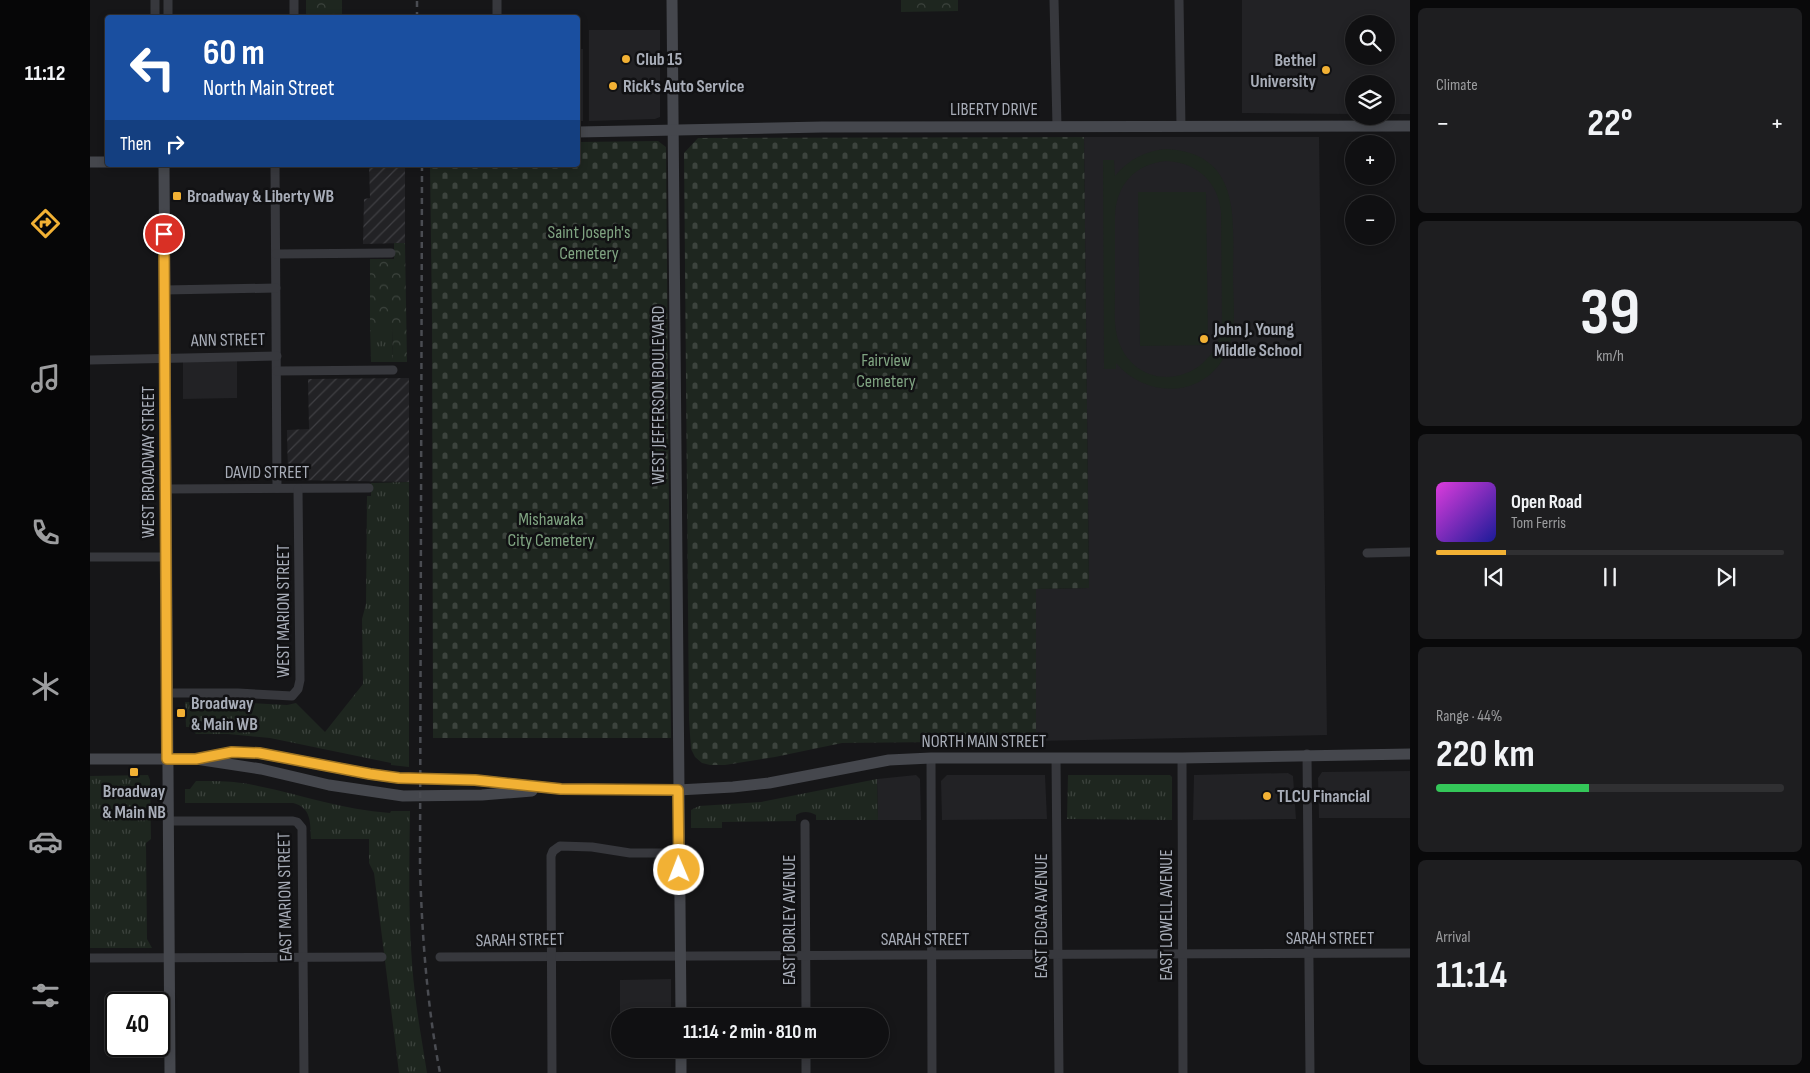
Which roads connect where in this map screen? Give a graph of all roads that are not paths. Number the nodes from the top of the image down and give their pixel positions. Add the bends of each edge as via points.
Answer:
1 (155, 0) edge
2 (168, 0) edge
3 (294, 0) edge
4 (497, 0) edge
5 (672, 0) edge
6 (1054, 0) edge
7 (1179, 0) edge
8 (155, 15) edge
9 (168, 15) edge
10 (294, 15) edge
11 (498, 15) edge
12 (1057, 126) junction
13 (1410, 126) edge
14 (1181, 127) junction
15 (673, 130) junction
16 (580, 132) edge
17 (90, 162) edge
18 (105, 162) edge
19 (164, 167) edge
20 (275, 167) edge
21 (391, 253) dead end
22 (276, 254) junction
23 (276, 288) junction
24 (164, 290) junction
25 (277, 356) junction
26 (164, 359) junction
27 (90, 360) edge
28 (393, 370) dead end
29 (277, 371) junction
30 (277, 488) junction
31 (369, 488) dead end
32 (166, 489) junction
33 (298, 489) junction
34 (1410, 552) edge
35 (1368, 553) dead end
36 (90, 557) edge
37 (166, 557) junction
38 (166, 693) junction
39 (1307, 754) junction
40 (1410, 754) edge
41 (930, 758) junction
42 (1056, 758) junction
43 (1182, 758) junction
44 (90, 759) edge
45 (167, 759) junction
46 (196, 759) junction
47 (561, 789) junction
48 (678, 790) junction
49 (168, 821) junction
50 (805, 824) dead end
51 (679, 853) junction
52 (1410, 953) edge
53 (1182, 954) junction
54 (1309, 954) junction
55 (931, 955) junction
56 (1058, 955) junction
57 (440, 956) dead end
58 (551, 956) junction
59 (680, 956) junction
60 (806, 956) junction
61 (303, 957) junction
62 (382, 957) dead end
63 (90, 958) edge
64 (169, 958) junction
65 (681, 1008) edge
66 (806, 1008) edge
67 (681, 1058) edge
68 (806, 1058) edge
69 (170, 1073) edge
70 (304, 1073) edge
71 (552, 1073) edge
72 (681, 1073) edge
73 (806, 1073) edge
74 (932, 1073) edge
75 (1059, 1073) edge
76 (1183, 1073) edge
77 (1310, 1073) edge

1 - 8 street
2 - 9 street
3 - 10 street
4 - 11 street
5 - 15 street, WEST JEFFERSON BOULEVARD
6 - 12 street
7 - 14 street
12 - 14 street, LIBERTY DRIVE
12 - 15 street, LIBERTY DRIVE
13 - 14 street, LIBERTY DRIVE
15 - 16 street, LIBERTY DRIVE
15 - 48 street, WEST JEFFERSON BOULEVARD
17 - 18 street
19 - 24 street, WEST BROADWAY STREET
20 - 22 street
21 - 22 street
22 - 23 street
23 - 24 street
23 - 25 street
24 - 26 street, WEST BROADWAY STREET
25 - 26 street, ANN STREET
25 - 29 street
26 - 27 street, ANN STREET
26 - 32 street, WEST BROADWAY STREET
28 - 29 street, ANN STREET
29 - 30 street
30 - 32 street, DAVID STREET
30 - 33 street, DAVID STREET
31 - 33 street, DAVID STREET
32 - 37 street, WEST BROADWAY STREET
33 - 38 street, WEST MARION STREET via 298,689 292,696
34 - 35 street
36 - 37 street
37 - 38 street, WEST BROADWAY STREET
38 - 45 street, WEST BROADWAY STREET
39 - 40 street, NORTH MAIN STREET
39 - 43 street, NORTH MAIN STREET
39 - 54 street
41 - 42 street, NORTH MAIN STREET
41 - 48 street, NORTH MAIN STREET via 889,760 769,783
41 - 55 street
42 - 43 street, NORTH MAIN STREET
42 - 56 street, EAST EDGAR AVENUE
43 - 53 street, EAST LOWELL AVENUE
44 - 45 street, NORTH MAIN STREET
45 - 46 street, NORTH MAIN STREET
45 - 49 street, WEST BROADWAY STREET
46 - 47 street, NORTH MAIN STREET via 232,752 259,753 399,778 475,780
46 - 47 street, NORTH MAIN STREET via 403,796 482,796
47 - 48 street, NORTH MAIN STREET
48 - 51 street, WEST JEFFERSON BOULEVARD
49 - 61 street, EAST MARION STREET via 293,821 300,824
49 - 64 street, WEST BROADWAY STREET
50 - 60 street, EAST BORLEY AVENUE
51 - 58 street via 630,854 592,847 560,846 553,851
51 - 59 street, WEST JEFFERSON BOULEVARD
52 - 54 street, SARAH STREET
53 - 54 street, SARAH STREET
53 - 56 street, SARAH STREET
53 - 76 street, EAST LOWELL AVENUE
54 - 77 street
55 - 56 street, SARAH STREET
55 - 60 street, SARAH STREET
55 - 74 street
56 - 75 street, EAST EDGAR AVENUE
57 - 58 street, SARAH STREET
58 - 59 street, SARAH STREET
58 - 71 street
59 - 60 street, SARAH STREET
59 - 65 street, WEST JEFFERSON BOULEVARD
60 - 66 street, EAST BORLEY AVENUE
61 - 62 street
61 - 64 street
61 - 70 street, EAST MARION STREET
63 - 64 street
64 - 69 street, WEST BROADWAY STREET
67 - 72 street
68 - 73 street

